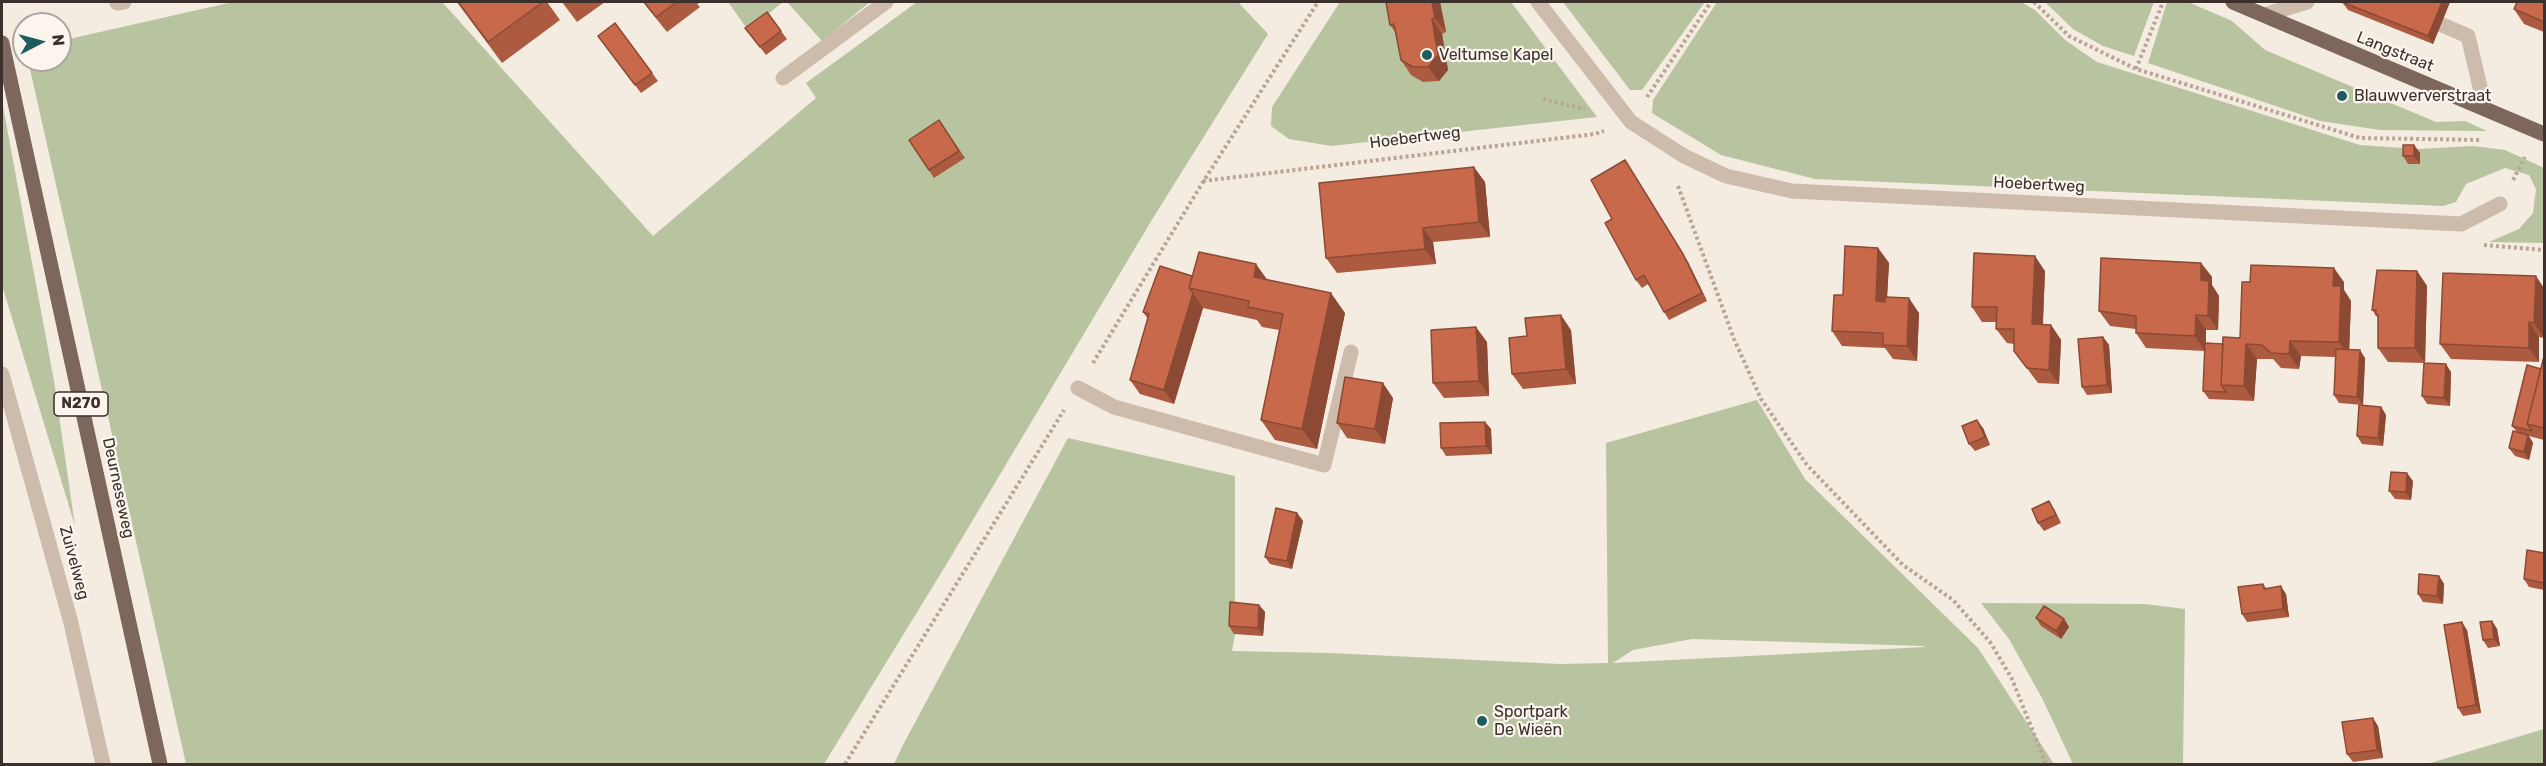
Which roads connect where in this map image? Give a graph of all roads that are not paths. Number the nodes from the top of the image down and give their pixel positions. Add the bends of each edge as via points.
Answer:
1 (886, 2) edge
2 (1538, 2) edge
3 (2233, 2) edge
4 (2307, 2) edge
5 (2389, 2) edge
6 (2264, 15) junction
7 (2, 43) edge
8 (783, 78) dead end
9 (2485, 108) junction
10 (2542, 133) edge
11 (2500, 204) road end
12 (1351, 352) dead end
13 (2, 374) edge
14 (1078, 388) dead end
15 (103, 765) edge
16 (160, 765) edge

1 - 8 street
2 - 11 street, Hoebertweg via 1631,122 1684,156 1726,176 1792,191 2461,224
3 - 6 main road, Langstraat
4 - 6 street
5 - 9 street via 2468,36
6 - 9 main road, Langstraat
7 - 16 main road, Deurneseweg / N270
9 - 10 main road, Langstraat
12 - 14 street via 1324,465 1114,407
13 - 15 street, Zuivelweg via 71,623

